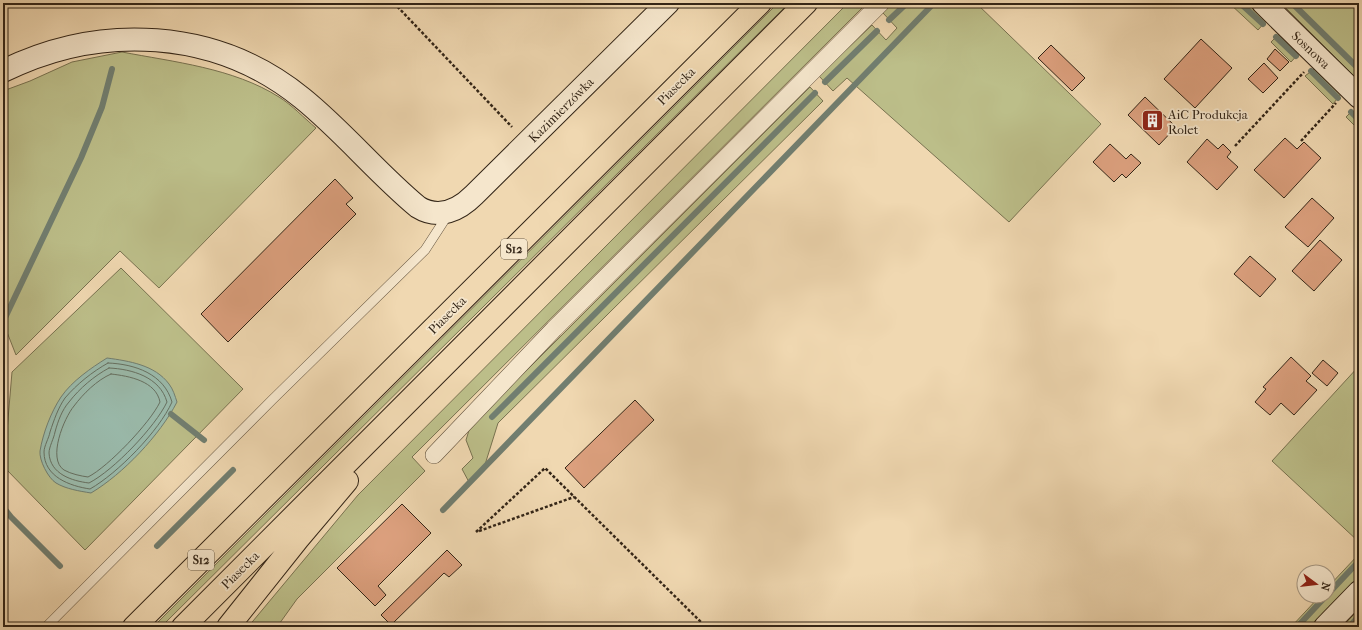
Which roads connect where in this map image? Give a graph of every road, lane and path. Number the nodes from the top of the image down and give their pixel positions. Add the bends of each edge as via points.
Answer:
1 (394, 3) edge
2 (668, 3) edge
3 (760, 3) edge
4 (806, 3) edge
5 (881, 3) edge
6 (1263, 3) edge
7 (1318, 58) junction
8 (3, 71) edge
9 (1354, 92) edge
10 (1301, 141) dead end
11 (528, 143) junction
12 (1235, 146) dead end
13 (450, 213) junction
14 (449, 361) junction
15 (434, 455) dead end
16 (574, 497) junction
17 (1359, 592) edge
18 (46, 627) edge
19 (134, 627) edge
20 (183, 627) edge
21 (228, 627) edge
22 (706, 627) edge
23 (1326, 627) edge

1 - 11 path
2 - 11 street, Kazimierzówka
3 - 19 highway, Piasecka / S12
4 - 14 highway, Piasecka / S12
5 - 15 street via 560,323
6 - 7 street, Sosnowa
7 - 9 street, Sosnowa
7 - 12 path
8 - 13 street via 68,46 100,40 167,41 206,48 242,61 274,78 301,97 339,130 418,207 424,211
9 - 10 path
11 - 13 street, Kazimierzówka via 464,204
13 - 18 lane via 425,250
14 - 20 highway, Piasecka / S12
14 - 21 highway via 298,539
16 - 16 path via 514,518 476,532 546,468
16 - 22 path
17 - 23 street

